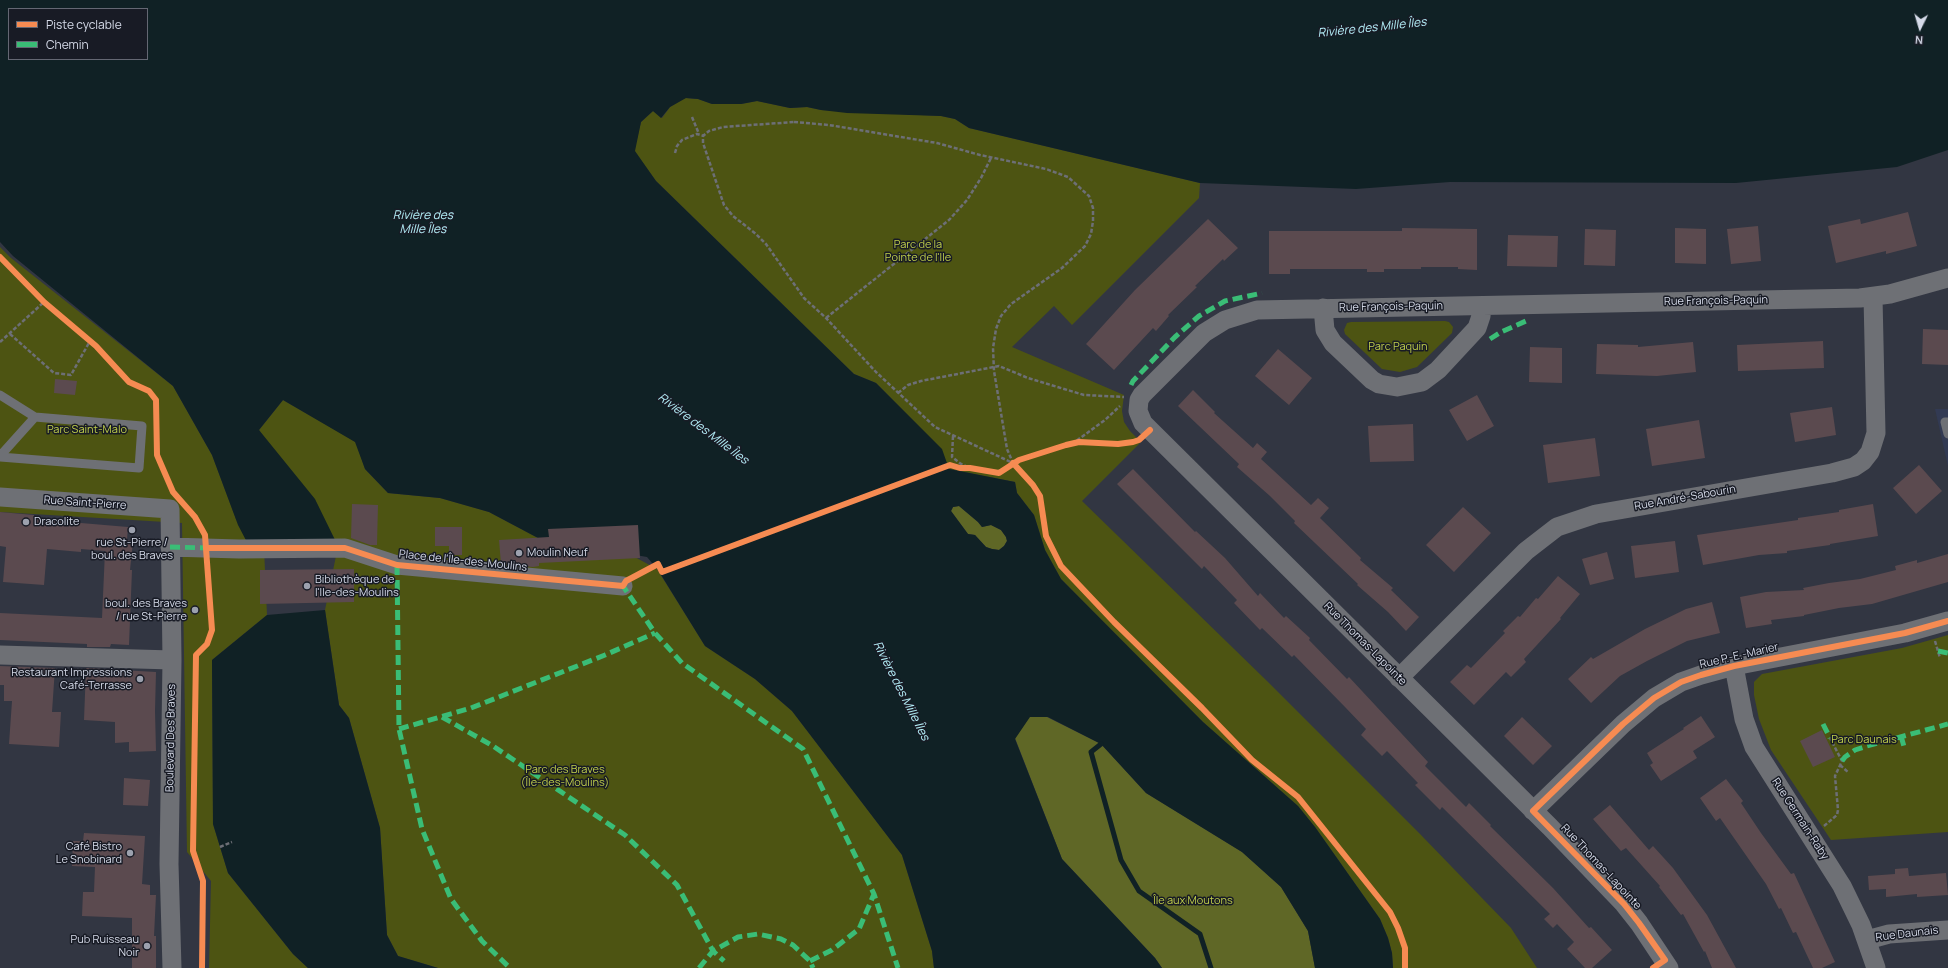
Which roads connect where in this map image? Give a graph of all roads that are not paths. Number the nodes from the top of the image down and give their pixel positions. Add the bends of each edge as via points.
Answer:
1 (1948, 278) edge
2 (1873, 297) junction
3 (1482, 306) junction
4 (1323, 308) junction
5 (0, 395) edge
6 (1138, 411) joint
7 (35, 417) junction
8 (1948, 422) edge
9 (1948, 434) edge
10 (0, 496) edge
11 (170, 509) joint
12 (170, 547) junction
13 (623, 586) dead end
14 (1948, 621) edge
15 (0, 655) edge
16 (172, 660) junction
17 (1734, 666) junction
18 (1400, 678) junction
19 (1533, 811) junction
20 (1948, 930) edge
21 (1867, 940) junction
22 (1663, 965) edge
23 (172, 968) edge
24 (1876, 968) edge

1 - 2 street, Rue François-Paquin
2 - 3 street, Rue François-Paquin
2 - 18 street, Rue André-Sabourin via 1876,433 1870,452 1863,461 1838,472 1596,514 1558,527 1526,551
3 - 4 street, Rue François-Paquin
3 - 4 street, Rue François-Paquin via 1477,328 1438,370 1422,382 1397,387 1372,380 1332,343 1325,330
4 - 6 street, Rue François-Paquin via 1258,310 1225,320 1191,344 1142,395
5 - 7 lane
6 - 18 street, Rue Thomas-Lapointe via 1143,423
7 - 7 lane via 142,426 139,468 0,456
8 - 9 lane via 1945,422
10 - 11 street, Rue Saint-Pierre
11 - 12 street, Boulevard Des Braves
12 - 13 street, Place de l'Île-des-Moulins via 345,548 397,565
12 - 16 street, Boulevard Des Braves
14 - 17 street, Rue P.-E.-Marier via 1906,633
15 - 16 street
16 - 23 street, Boulevard Des Braves via 169,864
17 - 19 street, Rue P.-E.-Marier via 1692,677 1654,698 1623,724
17 - 21 street, Rue Germain-Raby via 1744,719 1754,747 1827,860
18 - 19 street, Rue Thomas-Lapointe
19 - 22 street, Rue Thomas-Lapointe via 1624,904
20 - 21 street, Rue Daunais via 1889,934
21 - 24 street, Rue Germain-Raby

